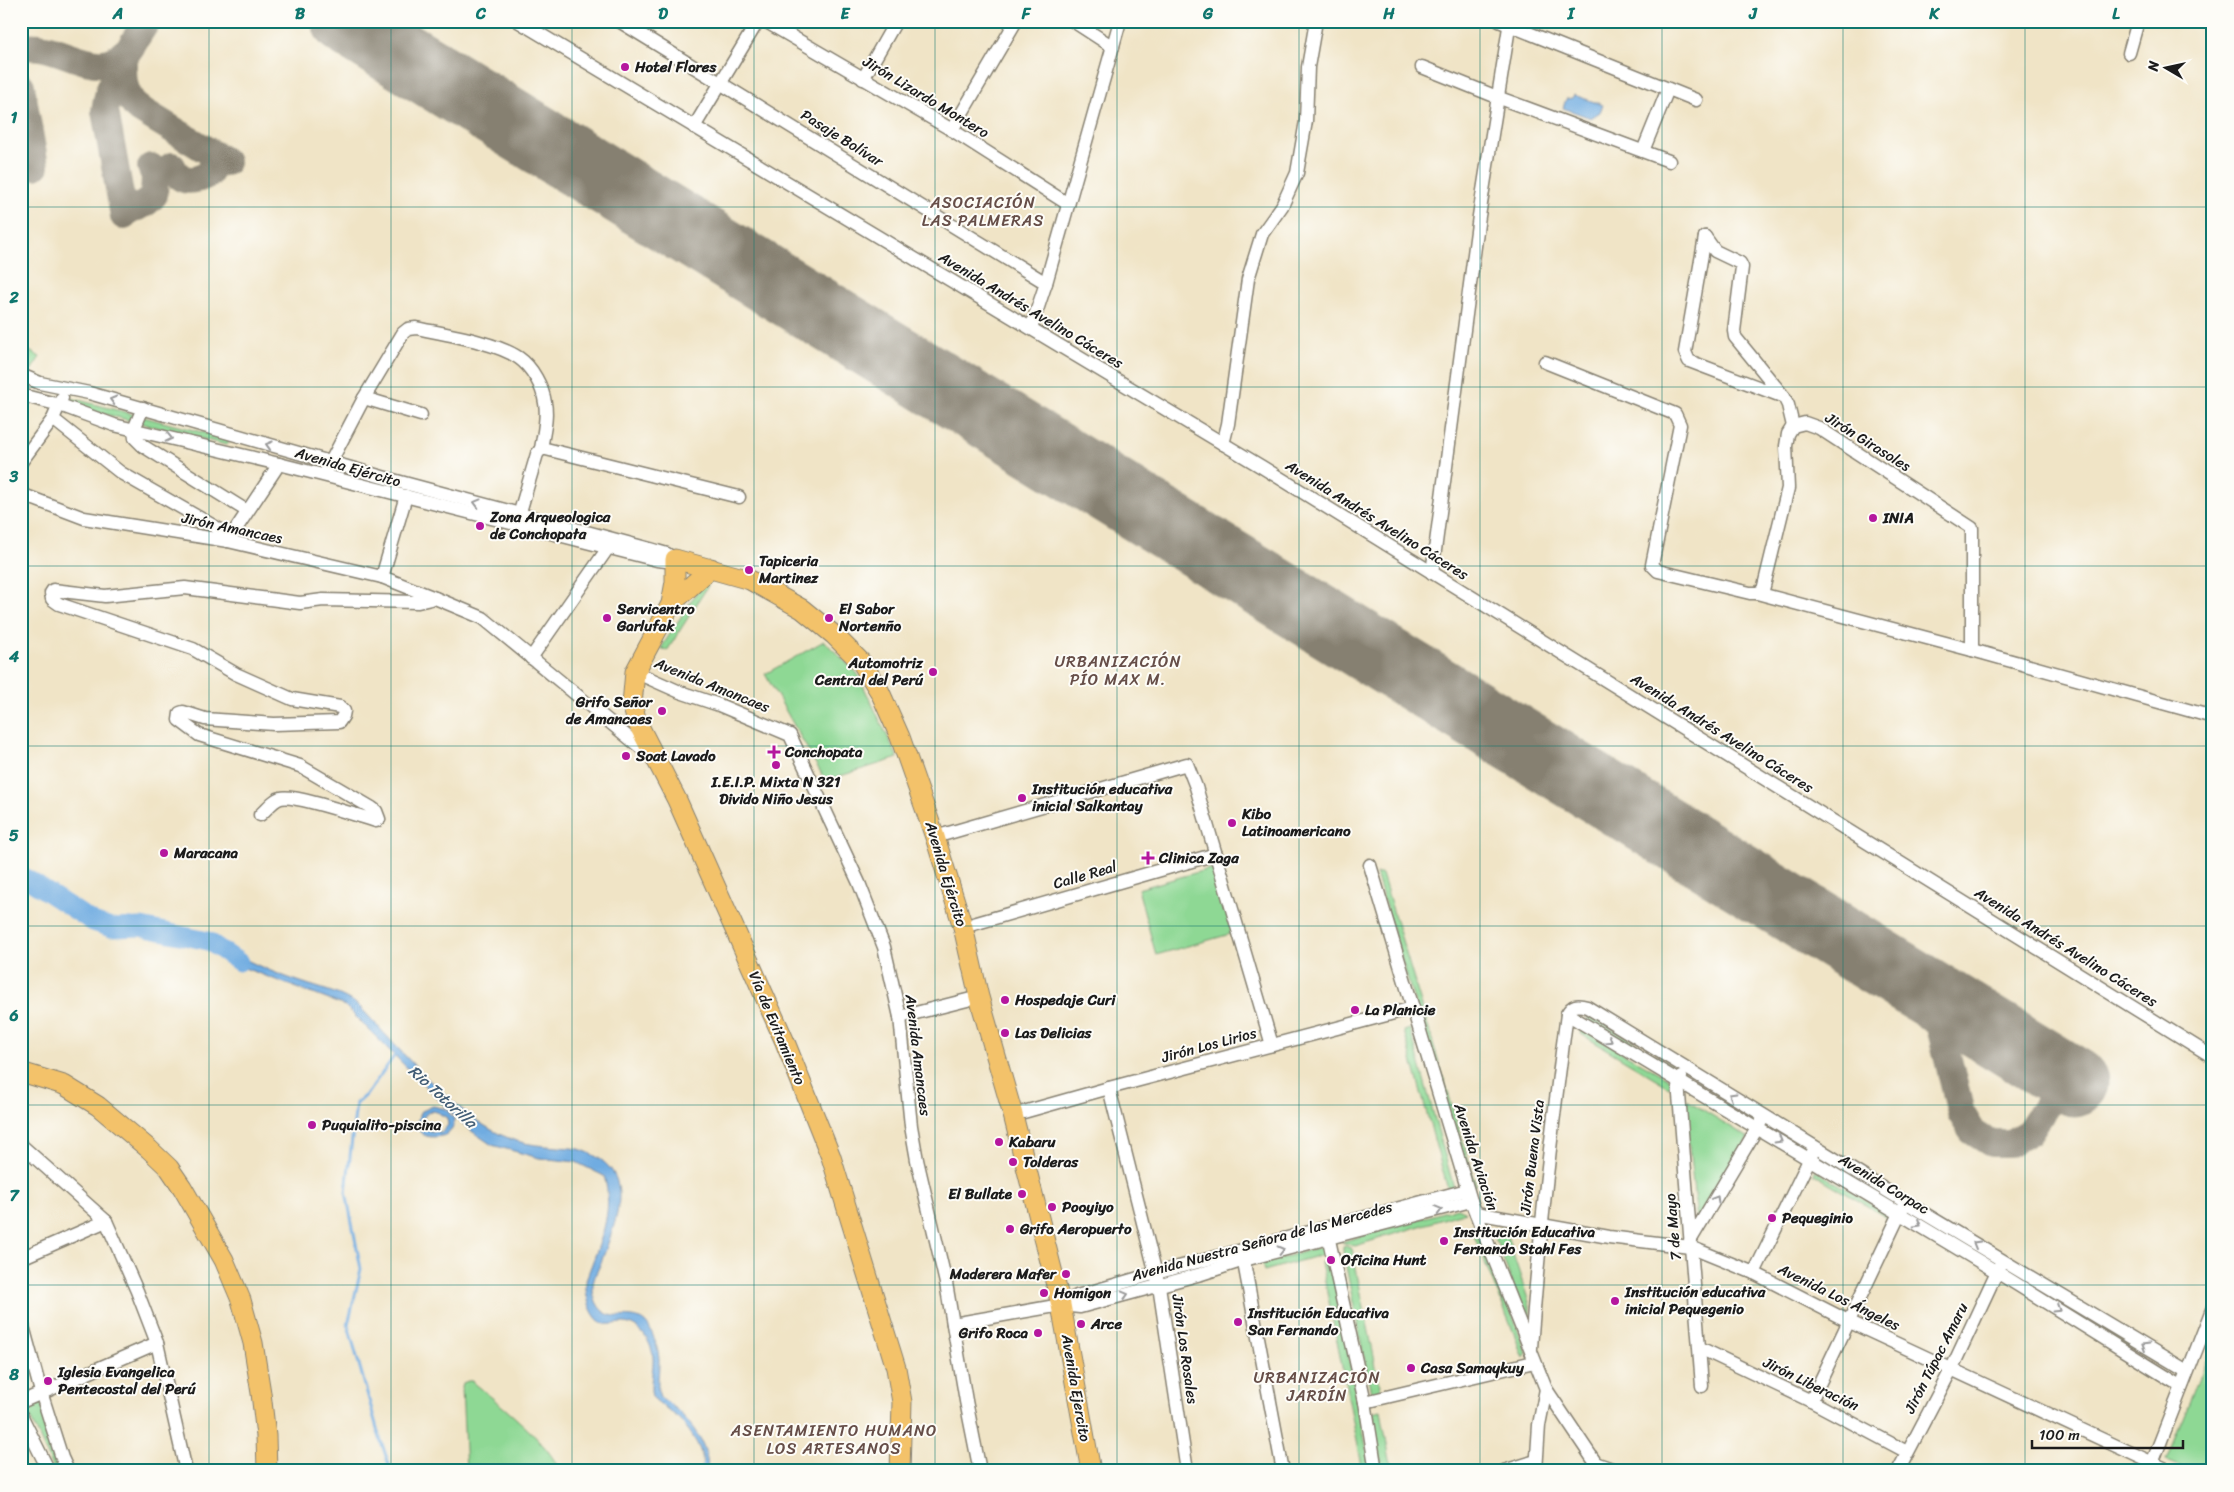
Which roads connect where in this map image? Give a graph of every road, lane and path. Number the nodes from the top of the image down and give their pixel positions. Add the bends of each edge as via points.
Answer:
1 (518, 21) edge
2 (620, 21) edge
3 (758, 21) edge
4 (765, 21) edge
5 (896, 21) edge
6 (1016, 21) edge
7 (1073, 21) edge
8 (1120, 21) edge
9 (1316, 21) edge
10 (2138, 21) edge
11 (1506, 22) edge
12 (1113, 46) junction
13 (2129, 52) dead end
14 (1422, 67) dead end
15 (863, 78) junction
16 (721, 82) junction
17 (1668, 89) junction
18 (1497, 97) junction
19 (1696, 100) dead end
20 (694, 127) junction
21 (952, 130) junction
22 (1643, 151) junction
23 (1669, 161) dead end
24 (1068, 204) junction
25 (1046, 283) junction
26 (1031, 328) junction
27 (1545, 362) dead end
28 (21, 375) edge
29 (65, 388) junction
30 (21, 395) edge
31 (1784, 397) junction
32 (364, 398) junction
33 (60, 405) junction
34 (143, 408) junction
35 (421, 415) dead end
36 (52, 419) junction
37 (1793, 426) junction
38 (134, 430) junction
39 (1223, 444) junction
40 (541, 449) junction
41 (21, 462) edge
42 (331, 463) junction
43 (280, 464) junction
44 (323, 475) junction
45 (21, 494) edge
46 (406, 496) junction
47 (739, 497) dead end
48 (247, 511) junction
49 (518, 519) junction
50 (229, 538) junction
51 (608, 548) junction
52 (675, 559) junction
53 (711, 568) junction
54 (1432, 573) junction
55 (382, 577) junction
56 (1757, 593) junction
57 (435, 598) junction
58 (671, 604) junction
59 (1972, 650) junction
60 (530, 658) junction
61 (635, 672) junction
62 (2213, 717) edge
63 (655, 760) junction
64 (260, 815) dead end
65 (935, 837) junction
66 (1216, 854) junction
67 (1370, 865) dead end
68 (962, 927) junction
69 (979, 997) junction
70 (1414, 1008) junction
71 (1567, 1014) junction
72 (900, 1017) junction
73 (1272, 1045) junction
74 (2213, 1057) edge
75 (1686, 1068) junction
76 (21, 1072) edge
77 (1678, 1082) junction
78 (1110, 1088) junction
79 (1013, 1116) junction
80 (1765, 1116) junction
81 (1758, 1128) junction
82 (21, 1145) edge
83 (1816, 1147) junction
84 (1809, 1159) junction
85 (1472, 1201) junction
86 (1902, 1208) junction
87 (106, 1222) junction
88 (1540, 1224) junction
89 (1328, 1233) junction
90 (1690, 1244) junction
91 (1243, 1255) junction
92 (21, 1258) edge
93 (2003, 1259) junction
94 (1997, 1272) junction
95 (1156, 1273) junction
96 (1754, 1273) junction
97 (1159, 1286) junction
98 (1061, 1305) junction
99 (2213, 1307) edge
100 (21, 1319) edge
101 (1850, 1322) junction
102 (953, 1324) junction
103 (157, 1343) junction
104 (1531, 1348) junction
105 (1700, 1348) junction
106 (1534, 1362) junction
107 (1952, 1368) junction
108 (2187, 1371) junction
109 (1702, 1386) dead end
110 (2181, 1386) junction
111 (1546, 1389) junction
112 (41, 1392) junction
113 (1811, 1401) junction
114 (21, 1402) edge
115 (1365, 1402) junction
116 (21, 1415) edge
117 (1907, 1452) junction
118 (1536, 1466) edge
119 (1598, 1467) edge
120 (2151, 1468) edge
121 (49, 1471) edge
122 (68, 1471) edge
123 (186, 1471) edge
124 (267, 1471) edge
125 (900, 1471) edge
126 (980, 1471) edge
127 (1091, 1471) edge
128 (1186, 1471) edge
129 (1284, 1471) edge
130 (1376, 1471) edge
131 (1504, 1471) edge
132 (1618, 1471) edge
133 (1898, 1471) edge
134 (2170, 1471) edge

1 - 20 street, Avenida Andrés Avelino Cáceres
2 - 16 street, Pasaje Bolívar
3 - 16 street
4 - 15 street, Jirón Lizardo Montero
5 - 15 street
6 - 21 street
7 - 12 street
8 - 12 street
9 - 39 street via 1297,173 1282,206 1262,234 1251,271
10 - 13 street
11 - 17 street
11 - 18 street
12 - 24 street
14 - 18 street
15 - 21 street, Jirón Lizardo Montero
16 - 20 street
16 - 25 street, Pasaje Bolívar
17 - 19 street
17 - 22 street
18 - 22 street
18 - 54 street
20 - 26 street, Avenida Andrés Avelino Cáceres
21 - 24 street, Jirón Lizardo Montero
22 - 23 street
24 - 25 street
25 - 26 street
26 - 39 street, Avenida Andrés Avelino Cáceres
27 - 56 street via 1675,414 1680,425 1652,565 1658,571
28 - 29 street, Avenida Ejército
29 - 33 street
34 -> 29 street, Avenida Ejército
30 - 33 street, Avenida Ejército
31 - 31 street via 1735,337 1742,267 1715,251 1705,237 1685,352 1689,361
31 - 37 street
32 - 35 street
32 - 40 street via 408,329 471,340 518,357 528,366 546,404
32 - 42 street
33 - 36 street
33 - 38 street, Avenida Ejército
34 - 38 street
42 -> 34 street, Avenida Ejército
36 - 41 street
36 - 50 street via 121,472
37 - 56 street via 1786,446 1788,488 1763,590
37 - 59 street, Jirón Girasoles via 1804,423 1819,428 1972,528
38 -> 43 street, Avenida Ejército
38 - 48 street via 135,438 143,446
39 - 54 street, Avenida Andrés Avelino Cáceres
40 - 47 street
40 - 49 street
42 - 44 street
49 -> 42 street, Avenida Ejército
43 - 44 street, Avenida Ejército
43 - 48 street
44 - 46 street, Avenida Ejército
45 - 50 street, Jirón Amancaes via 84,518
46 - 49 street, Avenida Ejército
46 - 55 street
48 - 50 street
49 - 51 street, Avenida Ejército
49 - 52 street, Avenida Ejército via 658,551
50 - 55 street, Jirón Amancaes
51 - 52 street, Avenida Ejército via 657,560
51 - 60 street
52 - 53 highway, Avenida Ejército
52 - 58 highway, Vía de Evitamiento
53 - 58 highway, Vía de Evitamiento
53 - 65 highway, Avenida Ejército via 750,580 802,610 862,663 880,692 900,738
54 - 74 street, Avenida Andrés Avelino Cáceres
55 - 57 street, Jirón Amancaes
56 - 59 street
57 - 60 street, Jirón Amancaes via 483,618
57 - 64 street via 418,602 323,600 300,603 185,588 105,596 53,590 52,599 59,604 193,649 236,674 292,699 340,707 344,711 339,722 301,725 205,719 180,713 179,720 199,735 300,766 372,808 379,819 376,821 284,797
58 - 61 highway, Vía de Evitamiento
59 - 62 street
60 - 63 street, Jirón Amancaes
61 - 63 highway, Vía de Evitamiento via 632,704
61 - 72 street, Avenida Amancaes via 790,735 863,892 884,947
63 - 125 highway, Vía de Evitamiento via 677,800 785,1042 831,1157 896,1368 902,1402
65 - 66 street via 1187,764
65 - 68 highway, Avenida Ejército
66 - 68 street, Calle Real
66 - 73 street
67 - 70 street, Avenida Aviación
68 - 69 highway, Avenida Ejército
69 - 72 street
69 - 79 highway, Avenida Ejército
70 - 73 street, Jirón Los Lirios
70 - 85 street, Avenida Aviación
71 - 75 street, Avenida Corpac via 1577,1005 1586,1007
71 -> 77 street, Avenida Corpac
71 - 88 street, Jirón Buena Vista
72 - 102 street, Avenida Amancaes via 911,1126
73 - 78 street, Jirón Los Lirios
75 - 77 street
80 -> 75 street, Avenida Corpac
76 - 124 highway via 64,1085 98,1106 149,1149 182,1187 224,1260 241,1300 253,1343 261,1393
77 - 81 street, Avenida Corpac
77 - 90 street, 7 de Mayo
78 - 79 street, Jirón Los Lirios
78 - 95 street, Jirón Los Rosales
79 - 98 highway, Avenida Ejército
80 - 81 street
80 - 83 street, Avenida Corpac
81 -> 84 street, Avenida Corpac
90 -> 81 street
82 - 87 street
83 - 84 street
83 - 86 street, Avenida Corpac
84 - 86 street, Avenida Corpac
84 - 96 street
85 - 88 street, Avenida Los Ángeles
85 - 89 street, Avenida Nuestra Señora de las Mercedes
85 - 104 street, Avenida Aviación
93 -> 86 street, Avenida Corpac
86 -> 94 street, Avenida Corpac
86 - 101 street
87 - 92 street
87 - 103 street
88 - 90 street, Avenida Los Ángeles via 1609,1237
88 - 104 street, Jirón Buena Vista
89 - 91 street, Avenida Nuestra Señora de las Mercedes
89 - 115 street
90 - 96 street, Avenida Los Ángeles
90 - 105 street, 7 de Mayo
91 - 95 street, Avenida Nuestra Señora de las Mercedes
91 - 97 street, Avenida Nuestra Señora de las Mercedes
91 - 129 street
93 - 94 street, Jirón Túpac Amaru
108 -> 93 street, Avenida Corpac
94 - 107 street, Jirón Túpac Amaru
94 -> 110 street, Avenida Corpac
95 - 97 street, Jirón Los Rosales
95 - 98 street, Avenida Nuestra Señora de las Mercedes via 1077,1296
96 - 101 street, Avenida Los Ángeles
98 -> 97 street, Avenida Nuestra Señora de las Mercedes via 1080,1307
97 - 128 street, Jirón Los Rosales
98 - 102 street, Avenida Nuestra Señora de las Mercedes
98 - 127 highway, Avenida Ejercito
99 - 108 street
100 - 112 street
101 - 107 street, Avenida Los Ángeles
101 - 113 street
102 - 126 street, Avenida Amancaes
103 - 112 street
103 - 123 street
104 - 106 street, Avenida Aviación
105 - 109 street, 7 de Mayo
105 - 113 street, Jirón Liberación
106 - 111 street, Avenida Aviación
106 - 115 street
107 - 117 street, Jirón Túpac Amaru
107 - 120 street, Avenida Los Ángeles
108 - 110 street
110 - 120 street
111 - 118 street
111 - 119 street, Avenida Aviación
112 - 114 street
112 - 122 street
113 - 117 street, Jirón Liberación
115 - 130 street
116 - 121 street
117 - 133 street, Jirón Túpac Amaru
118 - 131 street
119 - 132 street
120 - 134 street, Avenida Los Ángeles

